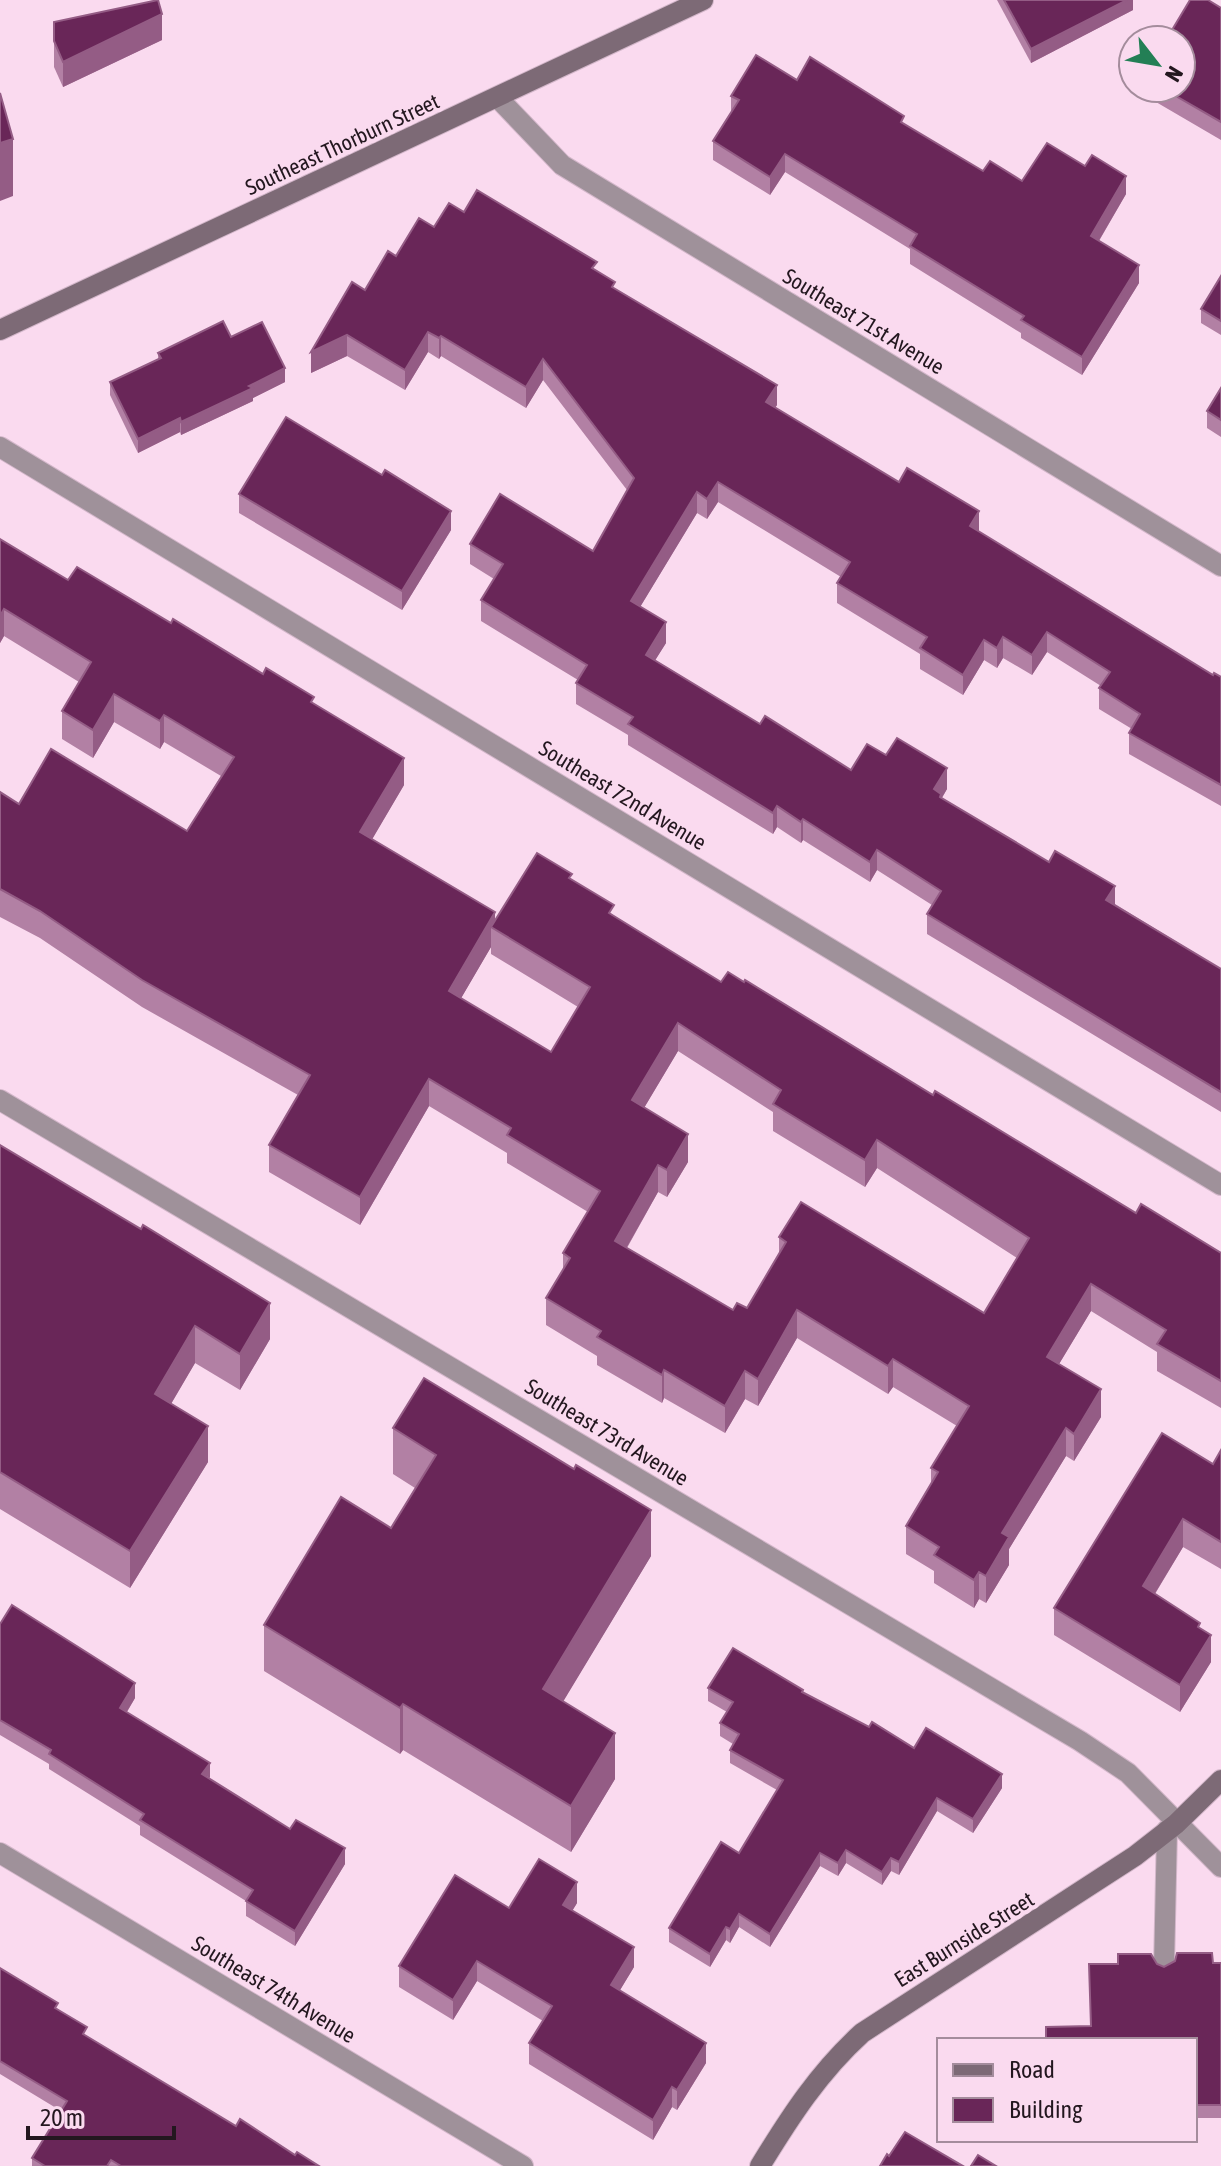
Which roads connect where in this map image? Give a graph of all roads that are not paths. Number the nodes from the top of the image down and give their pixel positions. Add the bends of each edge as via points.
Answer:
1 (703, 0) edge
2 (498, 98) junction
3 (0, 330) edge
4 (0, 447) edge
5 (1221, 566) edge
6 (0, 1100) edge
7 (1221, 1185) edge
8 (1221, 1780) edge
9 (1172, 1827) junction
10 (0, 1853) edge
11 (1221, 1867) edge
12 (1164, 1967) edge
13 (523, 2166) edge
14 (760, 2166) edge

1 - 2 main road, Southeast Thorburn Street
2 - 3 main road, Southeast Thorburn Street
2 - 5 street, Southeast 71st Avenue via 562,165
4 - 7 street, Southeast 72nd Avenue
6 - 9 street, Southeast 73rd Avenue via 1080,1741 1128,1773
8 - 9 main road, East Burnside Street
9 - 11 street, Southeast 73rd Avenue
9 - 12 street
9 - 14 main road, East Burnside Street via 1091,1887 862,2033 806,2093
10 - 13 street, Southeast 74th Avenue

